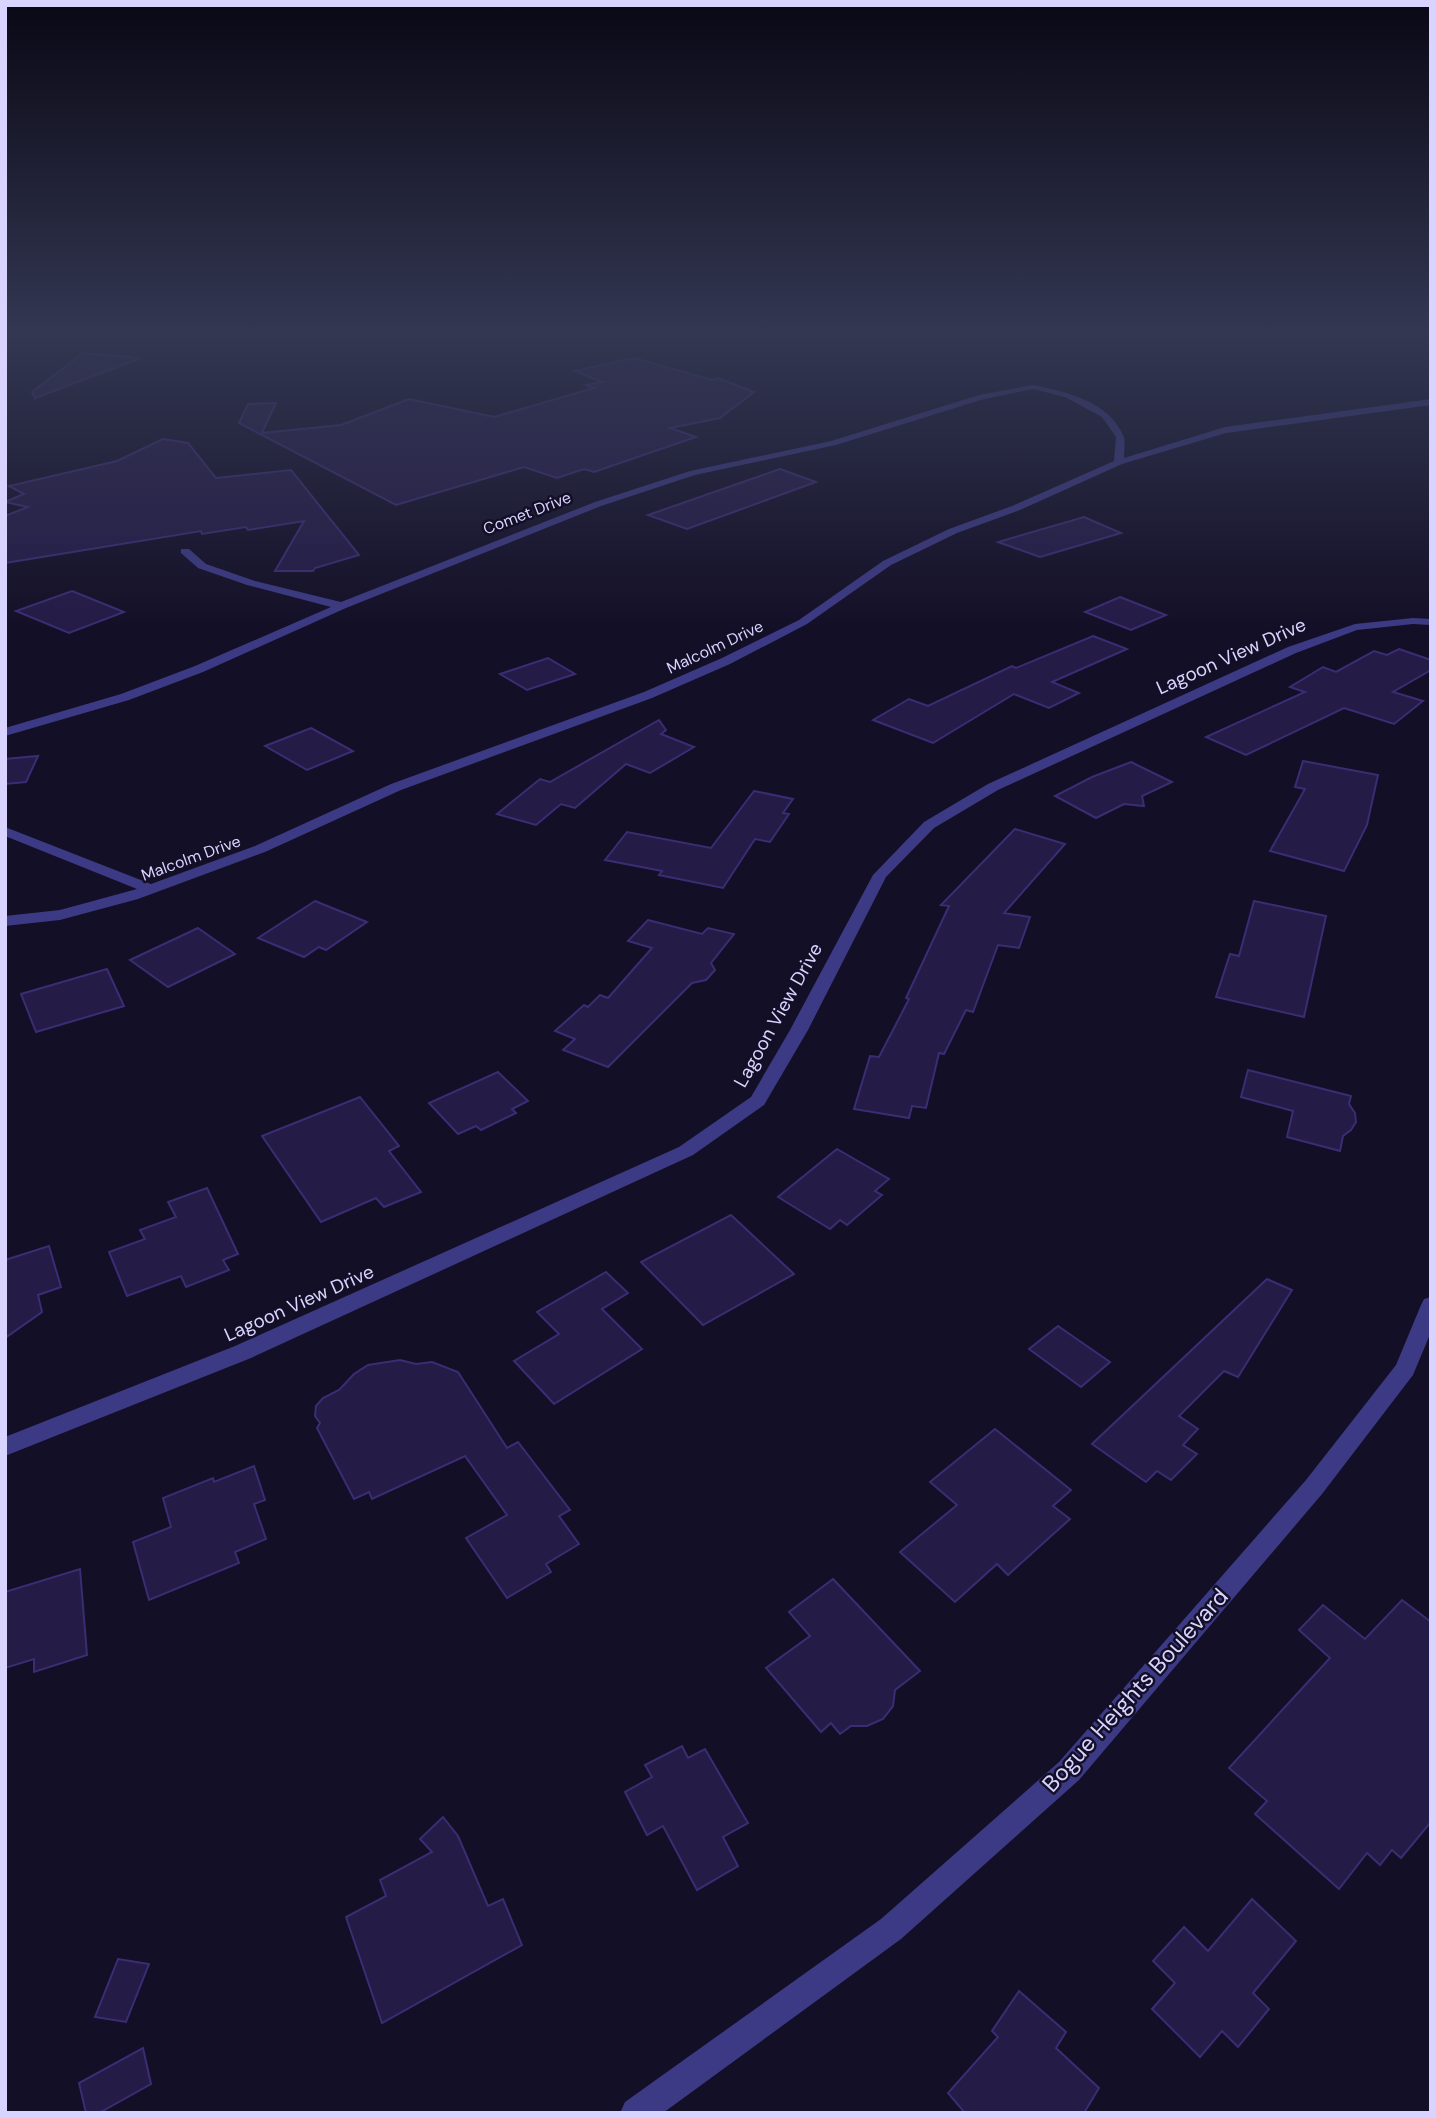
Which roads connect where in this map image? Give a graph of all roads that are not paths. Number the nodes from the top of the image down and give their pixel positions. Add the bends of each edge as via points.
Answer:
1 (869, 432) edge
2 (1116, 432) edge
3 (1219, 432) edge
4 (1119, 462) junction
5 (185, 551) dead end
6 (342, 606) junction
7 (1431, 622) edge
8 (5, 732) edge
9 (5, 831) edge
10 (149, 889) junction
11 (5, 921) edge
12 (1431, 1306) edge
13 (5, 1447) edge
14 (636, 2113) edge

1 - 6 street, Comet Drive via 693,473 586,509
2 - 4 street, Comet Drive
3 - 4 street, Malcolm Drive
4 - 10 street, Malcolm Drive via 887,563 803,622 726,661 648,695 396,786 260,849
5 - 6 street via 202,566
6 - 8 street, Comet Drive via 125,698
7 - 13 street, Lagoon View Drive via 1355,627 1292,650 993,787 929,825 880,875 758,1101 686,1151 243,1352
9 - 10 street
10 - 11 street, Malcolm Drive via 60,915
12 - 14 street, Bogue Heights Boulevard via 1405,1369 1314,1487 1069,1771 891,1929

